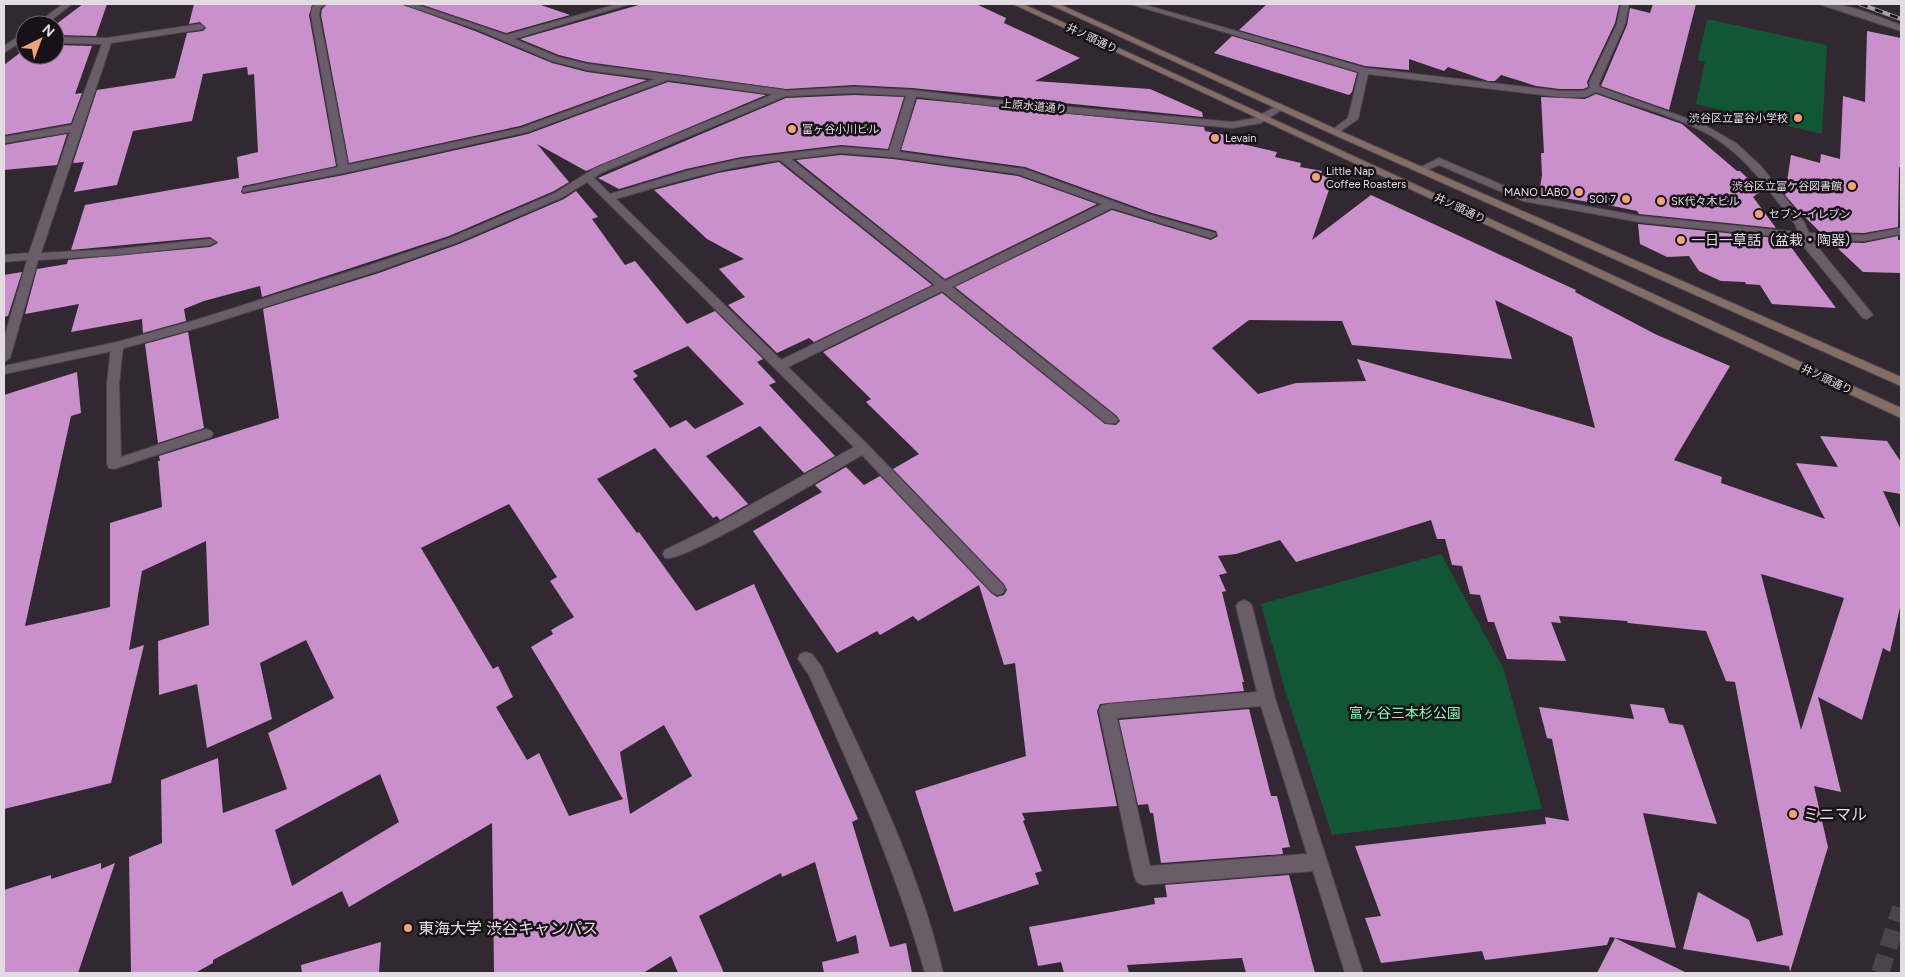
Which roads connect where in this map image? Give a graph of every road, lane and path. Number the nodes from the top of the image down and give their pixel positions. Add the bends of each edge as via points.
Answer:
1 (68, 4) edge
2 (321, 4) edge
3 (408, 4) edge
4 (626, 4) edge
5 (1018, 4) edge
6 (1053, 4) edge
7 (1134, 4) edge
8 (1625, 4) edge
9 (1823, 4) edge
10 (53, 15) edge
11 (200, 27) dead end
12 (1901, 28) edge
13 (508, 38) junction
14 (65, 40) edge
15 (106, 41) junction
16 (15, 43) edge
17 (4, 50) edge
18 (1364, 71) junction
19 (669, 77) junction
20 (1595, 89) junction
21 (784, 92) junction
22 (912, 93) junction
23 (1281, 107) junction
24 (1265, 117) junction
25 (74, 128) junction
26 (1335, 132) junction
27 (4, 140) edge
28 (892, 154) junction
29 (781, 156) junction
30 (344, 170) junction
31 (1420, 170) junction
32 (588, 178) junction
33 (247, 190) dead end
34 (608, 198) junction
35 (1111, 204) junction
36 (1901, 230) edge
37 (1805, 234) junction
38 (1211, 235) dead end
39 (210, 242) dead end
40 (4, 258) edge
41 (32, 258) junction
42 (944, 287) junction
43 (1867, 316) dead end
44 (116, 346) junction
45 (4, 358) edge
46 (780, 366) junction
47 (4, 370) edge
48 (1901, 382) edge
49 (1901, 413) edge
50 (1111, 420) dead end
51 (206, 434) dead end
52 (863, 448) junction
53 (670, 554) dead end
54 (998, 589) dead end
55 (1244, 606) dead end
56 (806, 658) dead end
57 (1267, 698) junction
58 (1319, 862) junction
59 (934, 973) edge
60 (1354, 973) edge

1 - 10 street
2 - 30 street via 316,6 315,15
3 - 13 street
4 - 13 street
5 - 24 main road, 井ノ頭通り
6 - 23 main road, 井ノ頭通り
7 - 18 street
8 - 20 street via 1622,24 1594,83
9 - 12 street via 1846,8
11 - 15 street
13 - 19 street via 555,59 587,67
14 - 15 street
15 - 25 street
16 - 17 street
18 - 20 street via 1560,94 1585,94
18 - 26 street via 1352,119
19 - 21 street
19 - 30 street via 524,130
20 - 37 street via 1700,126 1732,145 1757,168
21 - 22 street, 上原水道通り via 854,90
21 - 32 street via 600,170
22 - 24 street, 上原水道通り via 1232,125 1248,124
22 - 28 street
23 - 24 street, 上原水道通り
23 - 26 main road, 井ノ頭通り
24 - 49 main road, 井ノ頭通り
25 - 27 street
25 - 41 street
26 - 31 main road, 井ノ頭通り
28 - 29 street via 841,150
28 - 35 street via 1020,171
29 - 34 street via 691,173
29 - 42 street
30 - 33 street
31 - 37 street via 1439,161 1523,198 1640,219
31 - 48 main road, 井ノ頭通り
32 - 34 street
32 - 44 street via 559,196 454,240 200,323
34 - 46 street
35 - 38 street
35 - 42 street
36 - 37 street via 1864,238 1826,238
37 - 43 street via 1809,246
39 - 41 street
40 - 41 street
41 - 45 street
42 - 46 street
42 - 50 street
44 - 47 street
44 - 51 street via 114,464
46 - 52 street
52 - 53 street
52 - 54 street
55 - 57 street
56 - 59 street via 815,671 898,856
57 - 58 street
57 - 58 street via 1107,711 1143,876
58 - 60 street

